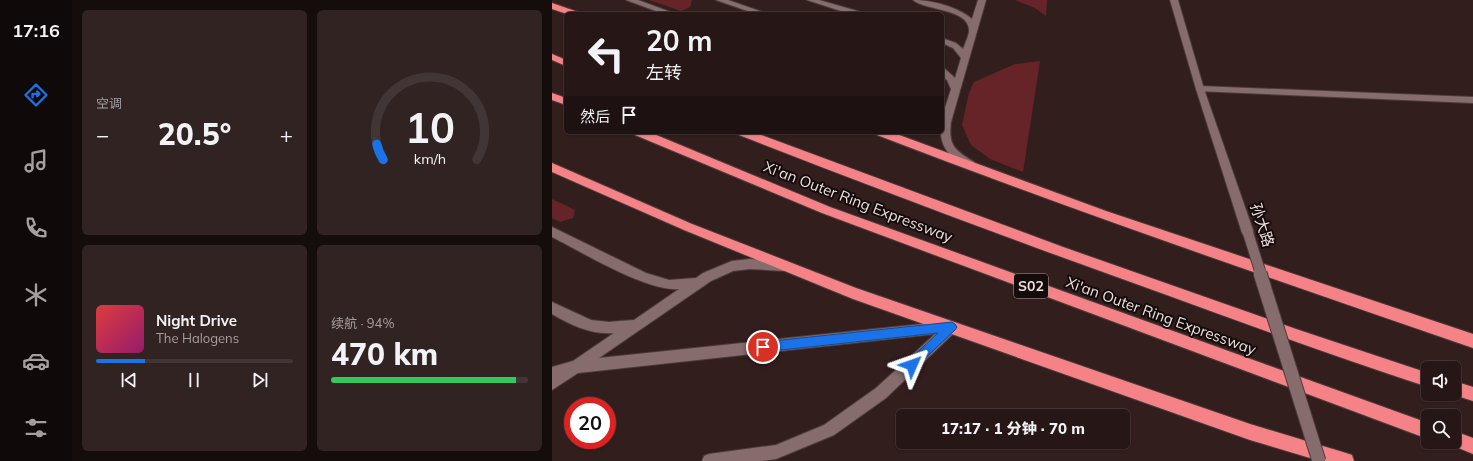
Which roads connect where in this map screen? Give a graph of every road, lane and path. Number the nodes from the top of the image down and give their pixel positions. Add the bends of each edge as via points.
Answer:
1 (630, 0) edge
2 (720, 0) edge
3 (811, 0) edge
4 (917, 0) edge
5 (982, 0) edge
6 (1174, 0) edge
7 (552, 6) edge
8 (569, 12) edge
9 (666, 12) edge
10 (758, 12) edge
11 (851, 12) edge
12 (973, 31) junction
13 (944, 41) edge
14 (552, 57) edge
15 (965, 59) junction
16 (564, 62) edge
17 (944, 73) edge
18 (956, 89) junction
19 (1200, 89) junction
20 (552, 96) edge
21 (1473, 100) edge
22 (564, 101) edge
23 (944, 118) edge
24 (946, 122) junction
25 (643, 134) edge
26 (748, 134) edge
27 (887, 134) edge
28 (552, 167) edge
29 (979, 171) junction
30 (552, 232) edge
31 (786, 266) junction
32 (699, 283) junction
33 (552, 308) edge
34 (638, 324) junction
35 (952, 327) junction
36 (1473, 341) edge
37 (575, 367) junction
38 (552, 373) edge
39 (1421, 378) edge
40 (552, 383) edge
41 (1461, 390) edge
42 (1473, 394) edge
43 (1421, 428) edge
44 (1461, 442) edge
45 (1473, 446) edge
46 (709, 461) edge
47 (1319, 461) edge
48 (1346, 461) edge

1 - 9 street
2 - 10 street
3 - 11 street
4 - 12 street via 962,14 970,21
5 - 12 street
6 - 19 street, 孙大路
7 - 8 highway
12 - 15 street
13 - 15 street via 960,49
14 - 16 highway
15 - 18 street
17 - 18 street
18 - 24 street
19 - 21 street
19 - 47 street, 孙大路, bridge
20 - 22 highway
23 - 24 street
24 - 29 street via 944,135 947,146
25 - 43 highway, Xi'an Outer Ring Expressway / S02 via 826,210
26 - 39 highway, Xi'an Outer Ring Expressway via 1087,262 1349,355
27 - 29 highway
28 - 31 highway via 688,227
29 - 36 highway via 1182,243
30 - 32 street via 643,277 669,285
31 - 32 street via 732,266
31 - 35 highway via 853,293
32 - 34 street
33 - 34 street via 575,321 595,327 612,329
34 - 37 street
35 - 37 street
35 - 46 street via 882,393 828,430 776,452
35 - 48 highway via 1250,432
37 - 38 street
37 - 40 street
41 - 42 highway
44 - 45 highway

